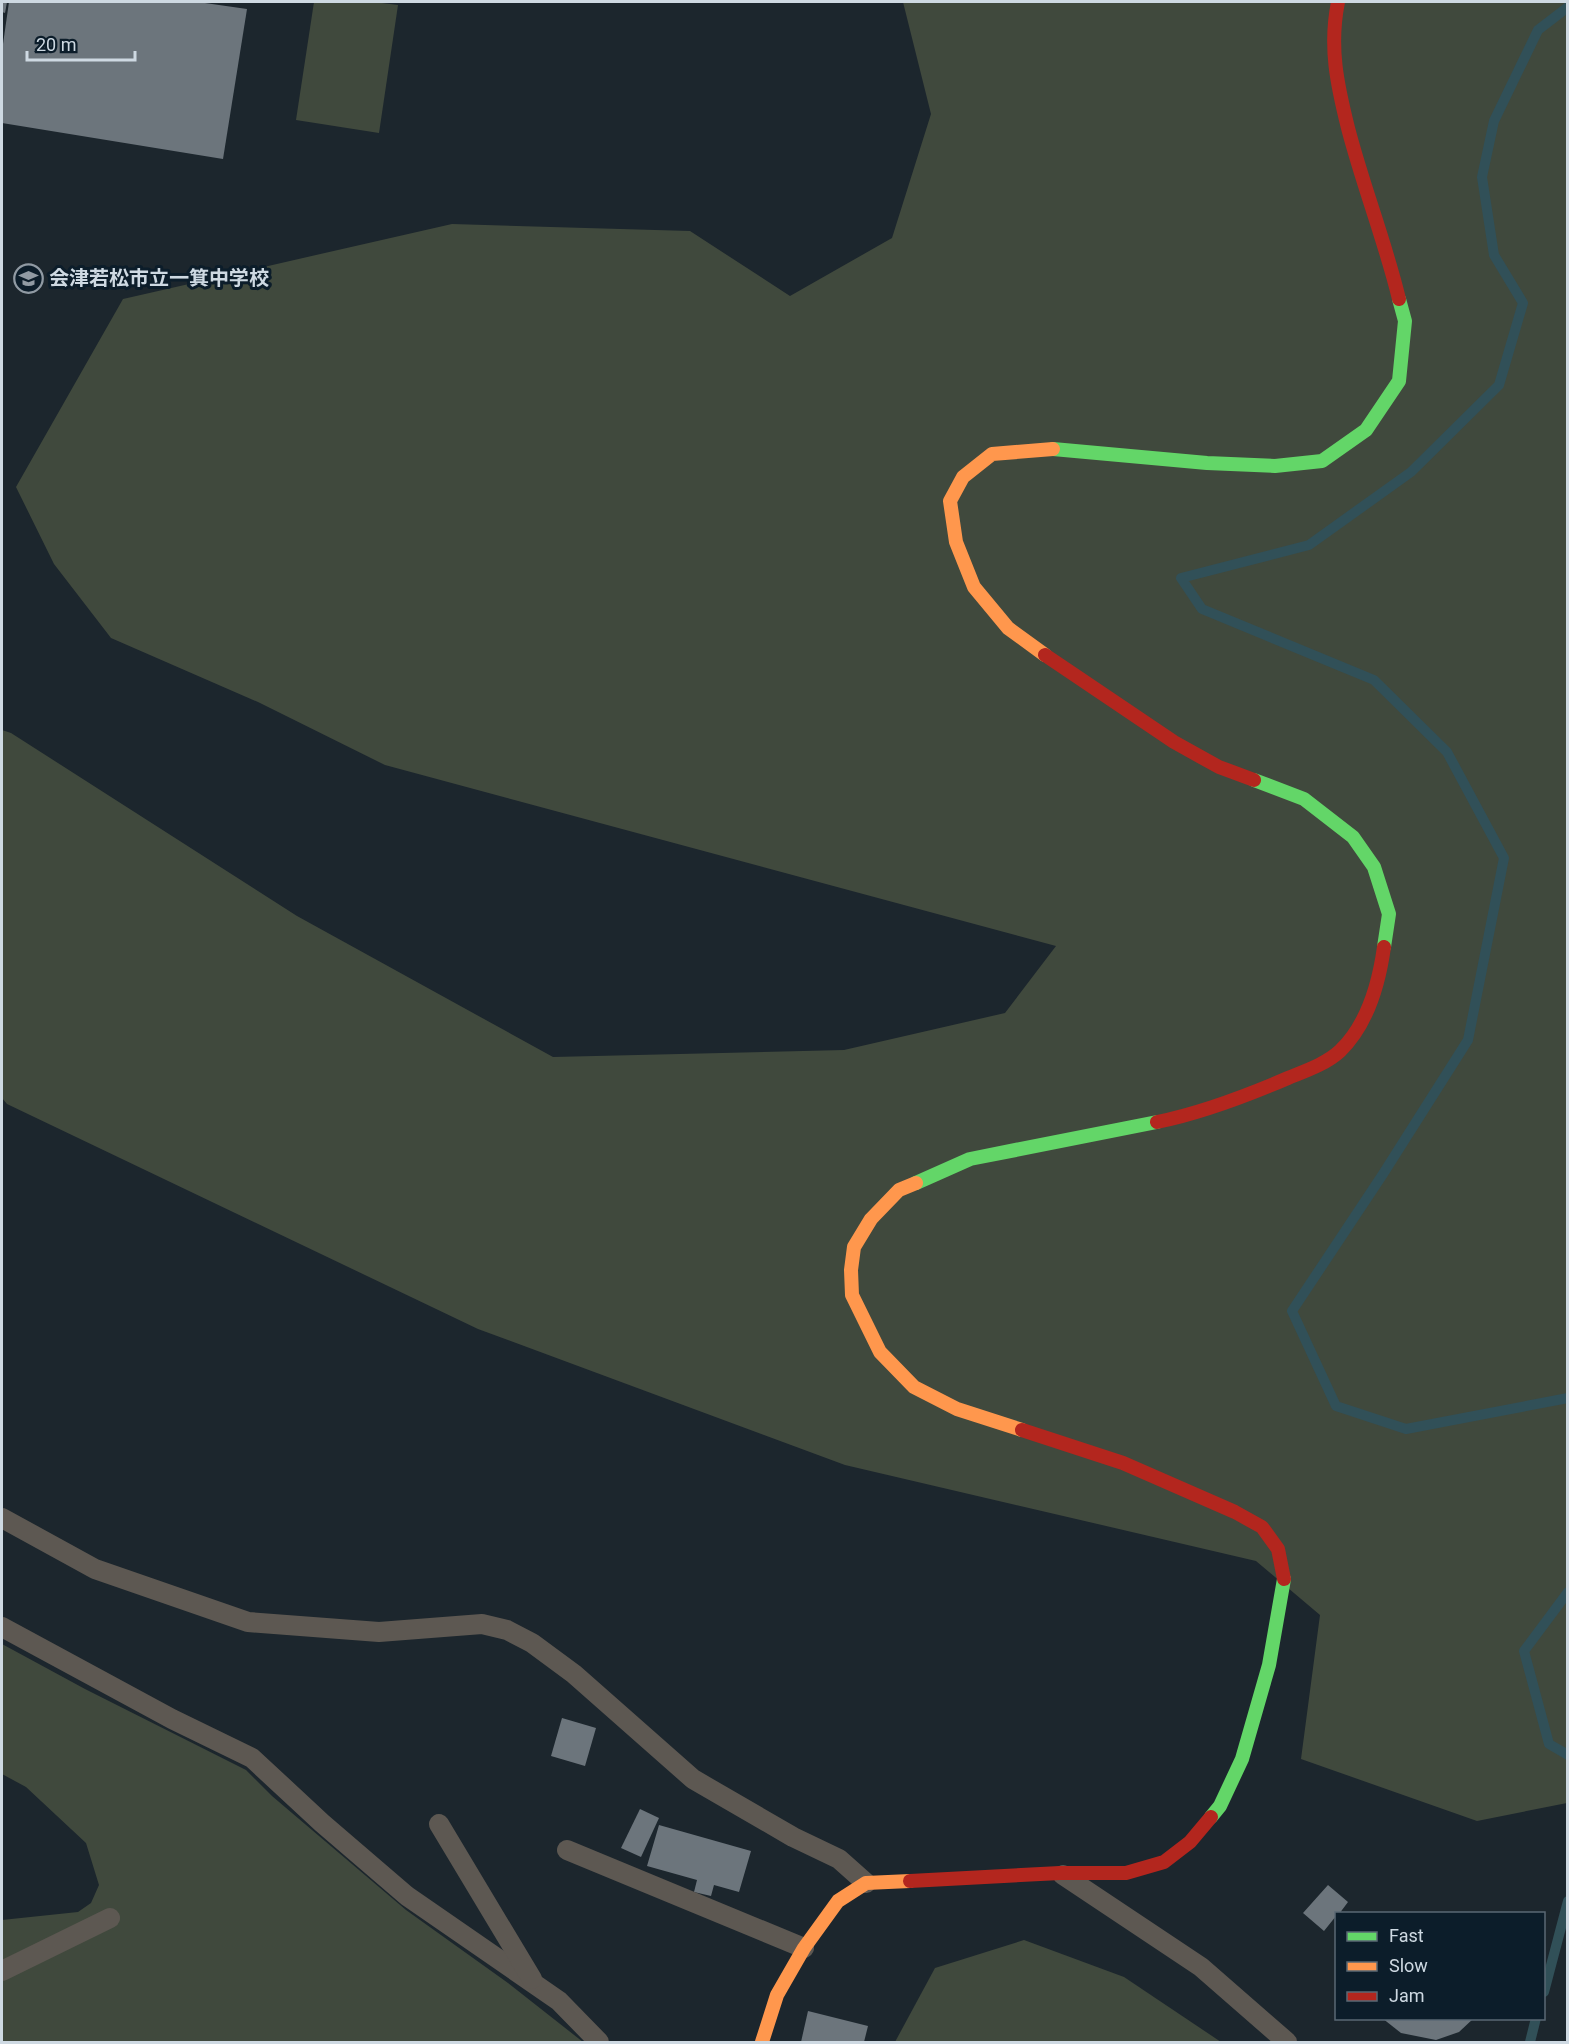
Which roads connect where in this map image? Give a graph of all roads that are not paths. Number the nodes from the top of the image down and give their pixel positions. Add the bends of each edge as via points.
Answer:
1 (1338, 2) edge
2 (2, 1518) edge
3 (2, 1627) edge
4 (439, 1824) dead end
5 (567, 1850) dead end
6 (1060, 1873) junction
7 (866, 1883) junction
8 (110, 1918) dead end
9 (804, 1948) junction
10 (2, 1971) edge
11 (535, 1984) junction
12 (599, 2043) edge
13 (762, 2043) edge
14 (1287, 2043) edge

1 - 6 street via 1333,26 1336,80 1405,321 1399,381 1366,430 1322,461 1275,466 1052,449 992,454 963,477 950,501 956,542 974,587 1008,628 1174,742 1219,767 1304,799 1353,837 1374,867 1389,914 1381,969 1371,1003 1340,1051 1315,1067 1186,1116 970,1160 899,1190 872,1219 854,1247 852,1295 880,1352 914,1387 957,1408 1123,1463 1236,1512 1262,1527 1278,1549 1284,1579 1269,1665 1242,1759 1220,1806 1190,1842 1164,1862 1126,1873
2 - 7 lane via 95,1569 248,1622 379,1632 482,1624 507,1630 574,1674 693,1779 839,1859
3 - 11 lane via 252,1758 406,1896
4 - 11 lane
5 - 9 lane
6 - 7 street
6 - 14 lane via 1201,1967
7 - 9 street via 838,1901
8 - 10 lane
9 - 13 street via 777,1995
11 - 12 lane via 559,2001

